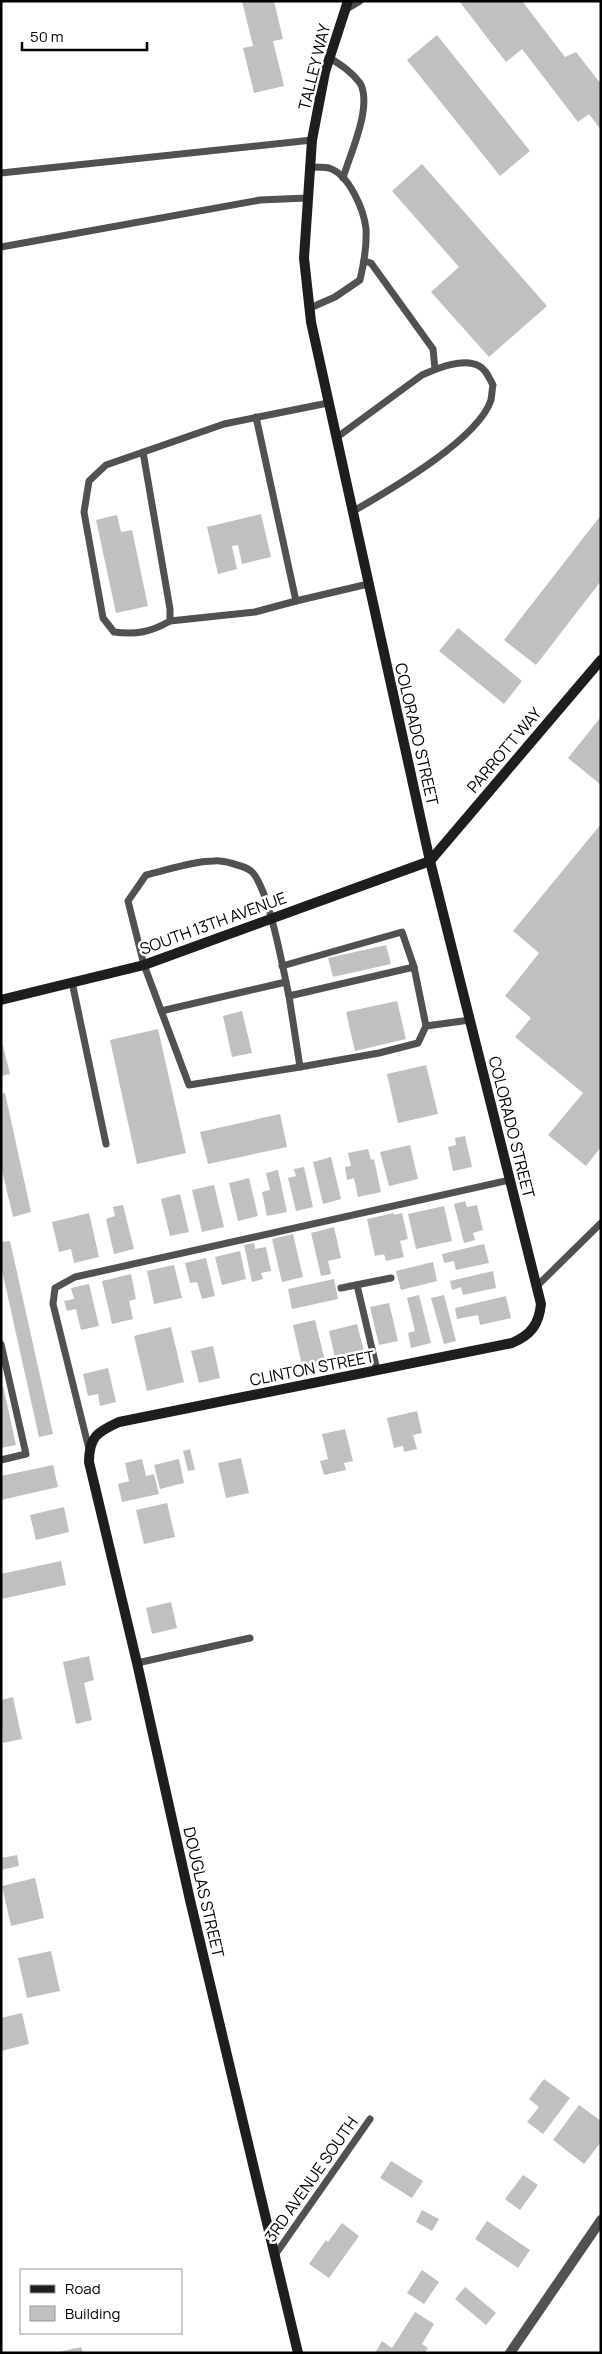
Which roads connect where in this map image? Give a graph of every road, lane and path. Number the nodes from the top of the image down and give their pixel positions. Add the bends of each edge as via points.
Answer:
1 (360, 1) edge
2 (346, 5) edge
3 (330, 58) junction
4 (312, 140) junction
5 (310, 167) junction
6 (1, 174) edge
7 (343, 178) junction
8 (307, 198) junction
9 (1, 247) edge
10 (364, 261) junction
11 (310, 308) junction
12 (435, 369) junction
13 (328, 402) junction
14 (256, 417) junction
15 (336, 438) junction
16 (143, 452) junction
17 (352, 512) junction
18 (368, 584) junction
19 (296, 601) junction
20 (170, 621) junction
21 (601, 660) edge
22 (430, 860) junction
23 (271, 918) junction
24 (144, 965) junction
25 (282, 966) junction
26 (414, 968) junction
27 (72, 982) junction
28 (286, 982) junction
29 (289, 996) junction
30 (1, 1000) edge
31 (161, 1011) junction
32 (470, 1020) junction
33 (426, 1026) junction
34 (300, 1067) junction
35 (106, 1144) dead end
36 (510, 1180) junction
37 (601, 1223) edge
38 (391, 1278) dead end
39 (357, 1285) junction
40 (537, 1286) junction
41 (341, 1288) dead end
42 (535, 1326) joint
43 (1, 1344) edge
44 (377, 1370) junction
45 (94, 1437) joint
46 (89, 1449) junction
47 (1, 1460) edge
48 (250, 1638) dead end
49 (137, 1664) junction
50 (370, 2119) dead end
51 (601, 2220) edge
52 (275, 2255) junction
53 (298, 2353) edge
54 (510, 2353) edge

1 - 2 lane
2 - 3 street, TALLEY WAY
3 - 4 street, TALLEY WAY
3 - 7 lane via 347,69 360,84 365,102
4 - 5 street, COLORADO STREET
4 - 6 lane
5 - 7 lane via 329,168
5 - 8 street, COLORADO STREET
7 - 10 lane via 354,190 366,228
8 - 9 lane via 260,200
8 - 11 street, COLORADO STREET via 304,258
10 - 11 lane via 360,280 335,297
10 - 12 lane via 371,262 433,349
11 - 13 street, COLORADO STREET
12 - 15 lane via 422,375
12 - 17 lane via 470,363 480,366 493,385 486,411 467,433 437,458
13 - 14 lane
13 - 15 street, COLORADO STREET
14 - 16 lane via 224,424
14 - 19 lane
15 - 17 street, COLORADO STREET
16 - 20 lane
16 - 20 lane via 106,464 89,481 84,512 103,618 114,632 131,634 154,630
17 - 18 street, COLORADO STREET
18 - 19 lane
18 - 22 street, COLORADO STREET
19 - 20 lane via 255,612
21 - 22 street, PARROTT WAY
22 - 23 street, SOUTH 13TH AVENUE
22 - 32 street, COLORADO STREET
23 - 24 street, SOUTH 13TH AVENUE
23 - 24 lane via 262,890 251,871 224,861 213,860 146,874 128,901
23 - 25 lane
24 - 27 street, SOUTH 13TH AVENUE
24 - 31 lane
25 - 26 lane via 402,932
25 - 28 lane
26 - 29 lane
26 - 33 lane
27 - 30 street, SOUTH 13TH AVENUE
27 - 35 lane
28 - 29 lane
28 - 31 lane
29 - 34 lane
31 - 34 lane via 189,1085
32 - 33 lane
32 - 36 street, COLORADO STREET
33 - 34 lane via 418,1043
36 - 40 street, COLORADO STREET
36 - 46 lane via 76,1277 55,1288 53,1304
37 - 40 lane
38 - 39 lane
39 - 41 lane
39 - 44 lane
40 - 42 street, COLORADO STREET via 541,1304
42 - 44 street, CLINTON STREET via 526,1337 512,1342
43 - 47 lane via 26,1454
44 - 45 street, CLINTON STREET via 119,1422
45 - 46 street, DOUGLAS STREET
46 - 49 street, DOUGLAS STREET via 89,1462
48 - 49 lane
49 - 52 street, DOUGLAS STREET
50 - 52 lane, 3RD AVENUE SOUTH
51 - 54 street
52 - 53 street, DOUGLAS STREET

